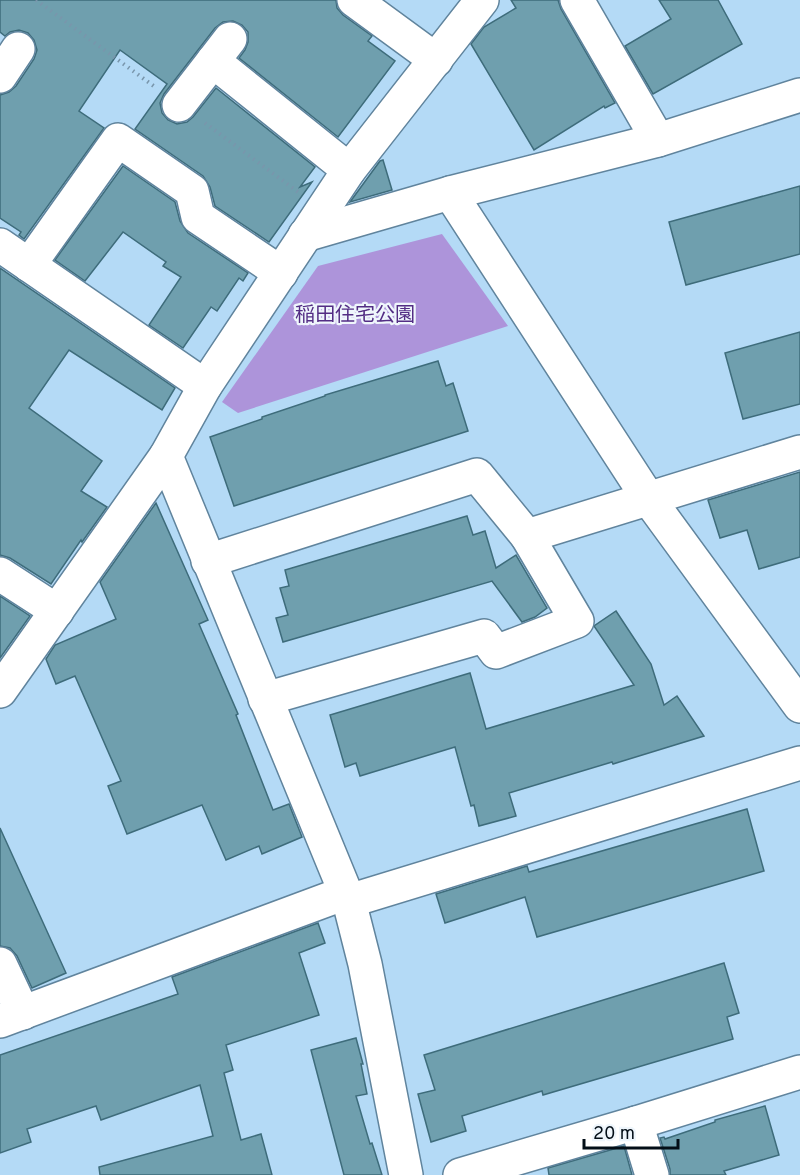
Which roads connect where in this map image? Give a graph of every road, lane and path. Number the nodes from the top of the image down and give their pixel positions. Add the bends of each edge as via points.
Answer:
1 (354, 0) edge
2 (482, 0) edge
3 (577, 0) edge
4 (18, 49) dead end
5 (436, 60) junction
6 (0, 76) edge
7 (800, 95) edge
8 (179, 105) dead end
9 (658, 140) junction
10 (350, 170) junction
11 (450, 193) junction
12 (306, 235) junction
13 (0, 245) edge
14 (29, 265) junction
15 (280, 273) junction
16 (205, 386) junction
17 (800, 452) edge
18 (165, 456) junction
19 (648, 498) junction
20 (527, 536) junction
21 (208, 561) junction
22 (0, 574) edge
23 (57, 611) junction
24 (0, 691) edge
25 (265, 699) junction
26 (800, 706) edge
27 (800, 763) edge
28 (347, 897) junction
29 (0, 964) edge
30 (23, 1013) edge
31 (799, 1076) edge
32 (636, 1123) junction
33 (406, 1175) edge
34 (460, 1175) edge
35 (652, 1175) edge

1 - 5 street
2 - 5 street
3 - 9 street
4 - 6 street
5 - 10 street
7 - 9 street
8 - 10 street via 222,50
9 - 11 street
10 - 12 street
11 - 12 street
11 - 19 street
12 - 15 street
13 - 14 street
14 - 15 street via 118,140 192,191 198,217
14 - 16 street
15 - 16 street
16 - 18 street
17 - 19 street
18 - 21 street
18 - 23 street
19 - 20 street
19 - 26 street
20 - 21 street via 477,475
20 - 25 street via 577,621 496,652 484,636
21 - 25 street
22 - 23 street
23 - 24 street
25 - 28 street
27 - 28 street
28 - 30 street
28 - 33 street via 365,964
29 - 30 street
31 - 32 street
32 - 34 street
32 - 35 street

